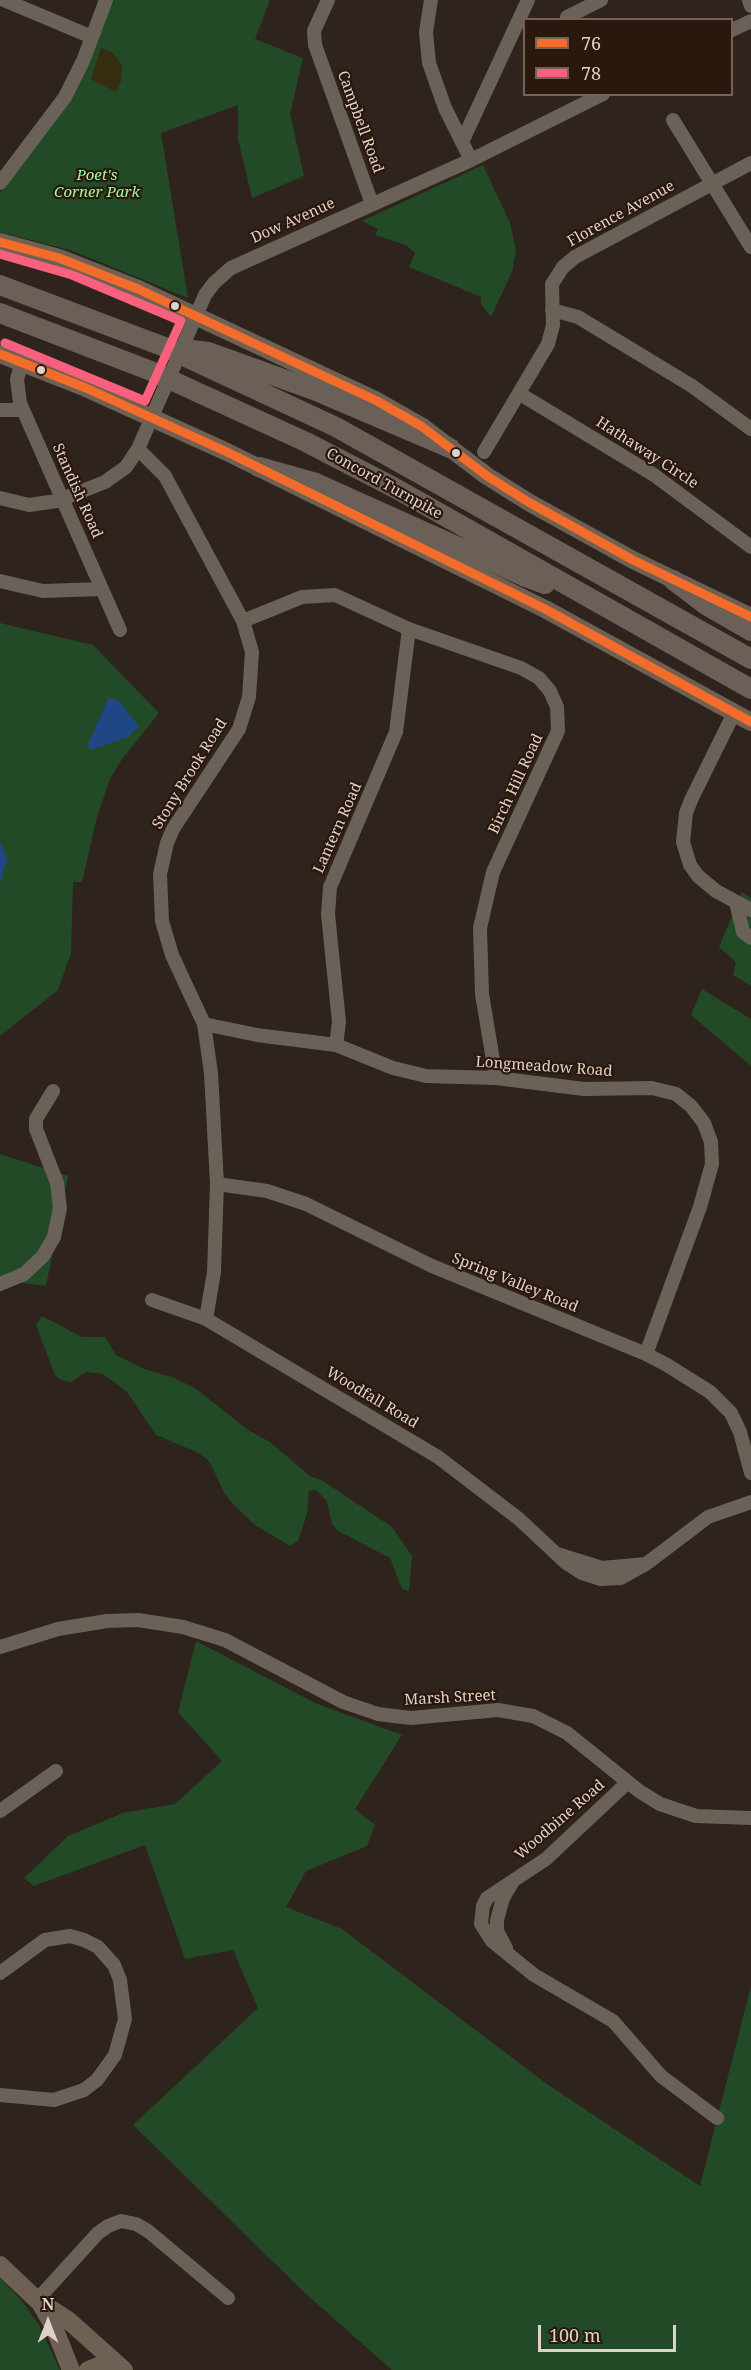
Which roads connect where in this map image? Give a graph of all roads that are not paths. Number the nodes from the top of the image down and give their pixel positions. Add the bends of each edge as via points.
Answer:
1 (4, 0) edge
2 (106, 0) edge
3 (328, 0) edge
4 (431, 0) edge
5 (528, 0) edge
6 (601, 0) edge
7 (749, 0) edge
8 (751, 6) edge
9 (567, 17) dead end
10 (751, 21) edge
11 (733, 30) edge
12 (92, 37) junction
13 (599, 96) edge
14 (673, 120) dead end
15 (462, 142) junction
16 (471, 160) junction
17 (751, 163) edge
18 (0, 183) edge
19 (712, 184) junction
20 (372, 204) junction
21 (0, 242) edge
22 (751, 247) edge
23 (0, 285) edge
24 (552, 310) junction
25 (0, 313) edge
26 (197, 315) junction
27 (0, 354) edge
28 (197, 356) junction
29 (22, 362) junction
30 (520, 394) junction
31 (0, 410) edge
32 (23, 410) junction
33 (151, 417) junction
34 (751, 429) edge
35 (450, 448) junction
36 (138, 449) junction
37 (484, 452) dead end
38 (259, 467) junction
39 (0, 498) edge
40 (63, 499) junction
41 (751, 547) edge
42 (673, 580) junction
43 (0, 581) edge
44 (101, 589) junction
45 (587, 597) junction
46 (751, 617) edge
47 (243, 621) junction
48 (409, 629) junction
49 (120, 630) dead end
50 (751, 631) edge
51 (751, 659) edge
52 (751, 689) edge
53 (734, 712) junction
54 (751, 722) edge
55 (736, 903) junction
56 (751, 910) edge
57 (751, 938) edge
58 (204, 1024) junction
59 (336, 1045) junction
60 (496, 1078) junction
61 (53, 1091) dead end
62 (217, 1184) junction
63 (0, 1284) edge
64 (152, 1300) dead end
65 (206, 1319) junction
66 (646, 1354) junction
67 (751, 1473) edge
68 (751, 1502) edge
69 (0, 1647) edge
70 (56, 1771) dead end
71 (628, 1782) junction
72 (0, 1811) edge
73 (751, 1818) edge
74 (0, 1973) edge
75 (0, 2095) edge
76 (717, 2118) dead end
77 (0, 2265) edge
78 (228, 2298) dead end
79 (37, 2300) junction
80 (118, 2365) edge
81 (71, 2370) edge
82 (88, 2370) edge

1 - 12 street
2 - 12 street
3 - 20 street, Campbell Road via 314,31 316,50
4 - 15 street via 426,32 429,63
5 - 15 street
6 - 9 street
7 - 8 street
10 - 11 street
12 - 18 street via 61,103
13 - 16 street, Dow Avenue
14 - 19 street
15 - 16 street
16 - 20 street, Dow Avenue
17 - 19 street, Florence Avenue
19 - 22 street
19 - 24 street, Florence Avenue via 569,262 552,284
20 - 26 street, Dow Avenue via 231,268 211,287
21 - 26 main road via 76,264
23 - 28 highway
24 - 30 street, Florence Avenue via 548,345
24 - 34 street via 578,316 692,386
25 - 45 highway, Concord Turnpike via 151,371 356,467
26 - 33 street, Dow Avenue
26 - 35 main road via 377,401
27 - 29 main road
28 - 35 highway via 314,390
28 - 51 highway, Concord Turnpike via 376,448
29 - 32 street, Standish Road via 17,384
29 - 33 main road
30 - 37 street, Florence Avenue
30 - 41 street, Hathaway Circle via 654,475
31 - 32 street
32 - 40 street, Standish Road
33 - 36 street, Dow Avenue
33 - 38 main road
35 - 42 main road via 530,503
36 - 40 street, Dow Avenue via 126,467 101,484
36 - 47 street, Stony Brook Road via 165,476
38 - 45 highway via 316,483 523,576
38 - 53 main road via 545,609
39 - 40 street, Dow Avenue via 29,505
40 - 44 street, Standish Road
42 - 46 main road
42 - 50 highway
43 - 44 street via 43,591
44 - 49 street, Standish Road
45 - 52 highway, Concord Turnpike
47 - 48 street, Birch Hill Road via 302,597 322,594 350,600
47 - 58 street, Stony Brook Road via 253,666 245,713 231,745 173,828 160,874 166,938
48 - 59 street, Lantern Road via 396,732 330,887 328,914 339,1022
48 - 60 street, Birch Hill Road via 521,668 539,678 557,707 558,731 493,872 483,908 479,958
53 - 54 main road
53 - 55 street via 691,800 683,834 686,854 698,876
55 - 56 street
55 - 57 street via 743,932
58 - 59 street, Longmeadow Road
58 - 62 street, Stony Brook Road via 211,1073
59 - 60 street, Longmeadow Road via 393,1068 426,1076
60 - 66 street, Longmeadow Road via 584,1089 652,1088 676,1094 692,1106 704,1123 711,1142 712,1164
61 - 63 street via 36,1119 36,1129 57,1183 60,1208 54,1237 43,1256 24,1274
62 - 65 street, Stony Brook Road via 214,1272
62 - 66 street, Spring Valley Road via 267,1191 306,1204 432,1266
64 - 65 street, Woodfall Road
65 - 68 street, Woodfall Road via 438,1457 519,1519 576,1570 601,1579 626,1577 708,1517
66 - 67 street, Spring Valley Road via 685,1375 722,1402 740,1432
69 - 71 street, Marsh Street via 58,1629 107,1621 138,1620 183,1627 225,1640 343,1702 378,1714 411,1718 498,1710 546,1721
70 - 72 street
71 - 73 street, Marsh Street via 649,1798 683,1813
71 - 76 street, Woodbine Road via 546,1859 513,1882 499,1909 497,1931 514,1960 553,1988 613,2021 661,2076
74 - 75 street via 45,1940 70,1936 84,1940 98,1947 114,1965 125,2019 115,2055 97,2080 84,2090 54,2100
77 - 79 main road
78 - 79 street via 148,2230 121,2221 98,2234
79 - 80 main road via 63,2315
79 - 81 main road via 50,2319
80 - 82 main road

